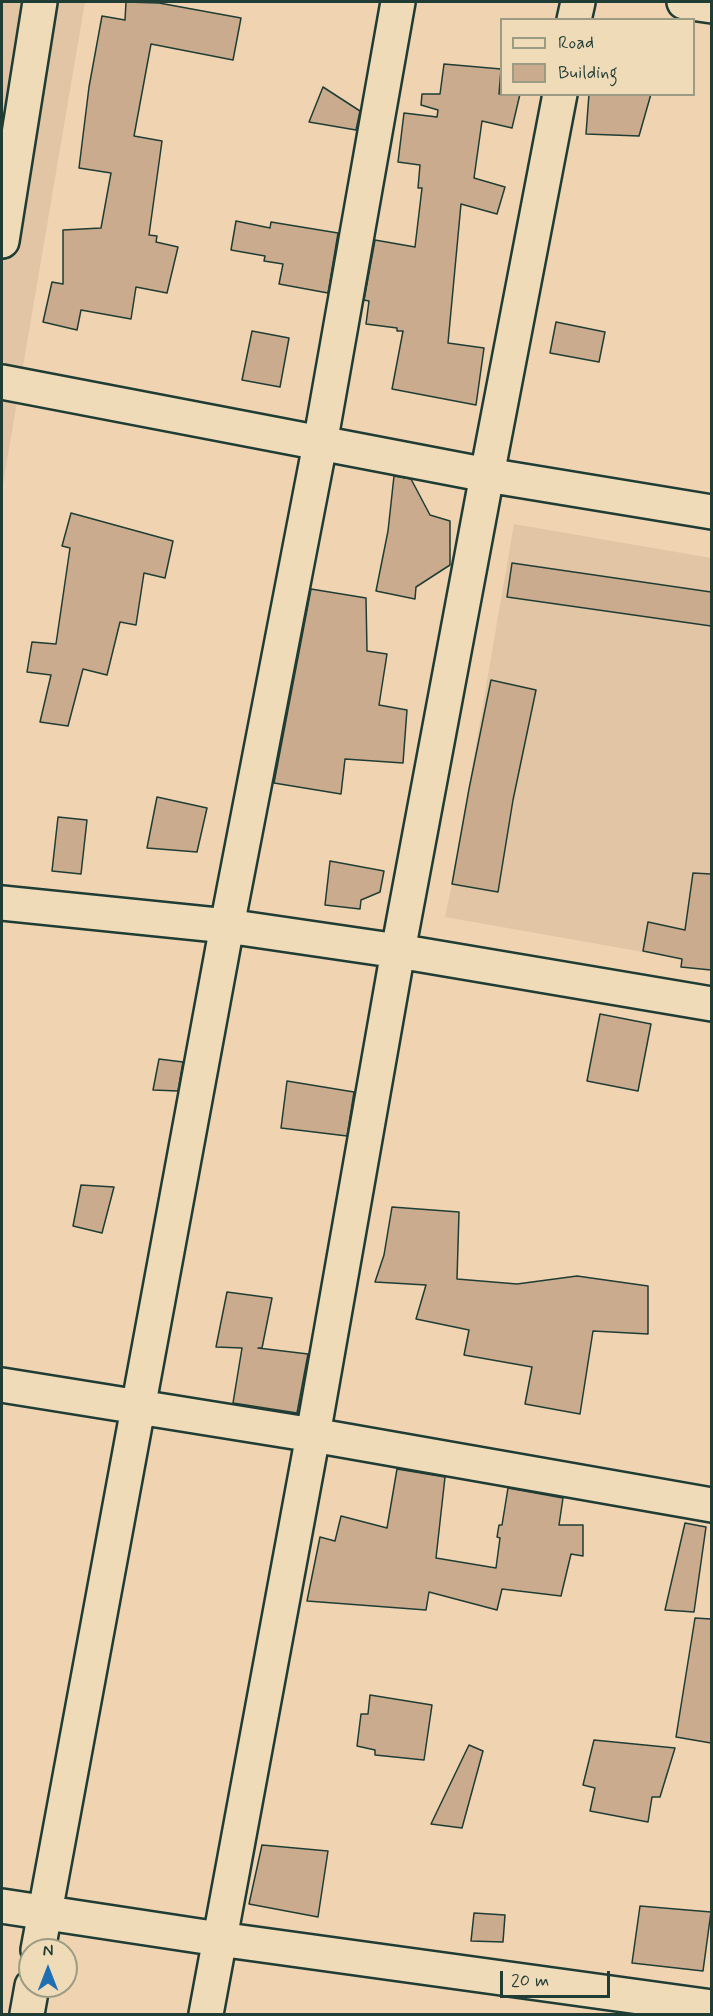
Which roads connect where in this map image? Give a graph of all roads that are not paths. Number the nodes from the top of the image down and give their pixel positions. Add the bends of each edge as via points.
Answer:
1 (40, 2) edge
2 (398, 2) edge
3 (578, 2) edge
4 (684, 2) edge
5 (711, 6) edge
6 (574, 18) edge
7 (560, 96) edge
8 (2, 241) edge
9 (2, 382) edge
10 (320, 444) junction
11 (487, 475) junction
12 (711, 512) edge
13 (2, 903) edge
14 (227, 926) junction
15 (398, 951) junction
16 (711, 1005) edge
17 (2, 1384) edge
18 (139, 1407) junction
19 (313, 1435) junction
20 (711, 1505) edge
21 (2, 1906) edge
22 (45, 1913) junction
23 (40, 1938) edge
24 (219, 1939) junction
25 (30, 1998) edge
26 (710, 2006) edge
27 (27, 2014) edge
28 (206, 2014) edge

1 - 8 street
2 - 10 street
3 - 6 street
4 - 5 street
7 - 11 street
9 - 10 street
10 - 11 street
10 - 14 street
11 - 12 street
11 - 15 street
13 - 14 street
14 - 15 street
14 - 18 street
15 - 16 street
15 - 19 street
17 - 18 street
18 - 19 street
18 - 22 street
19 - 20 street
19 - 24 street
21 - 22 street
22 - 23 street
22 - 24 street
24 - 26 street
24 - 28 street
25 - 27 street

